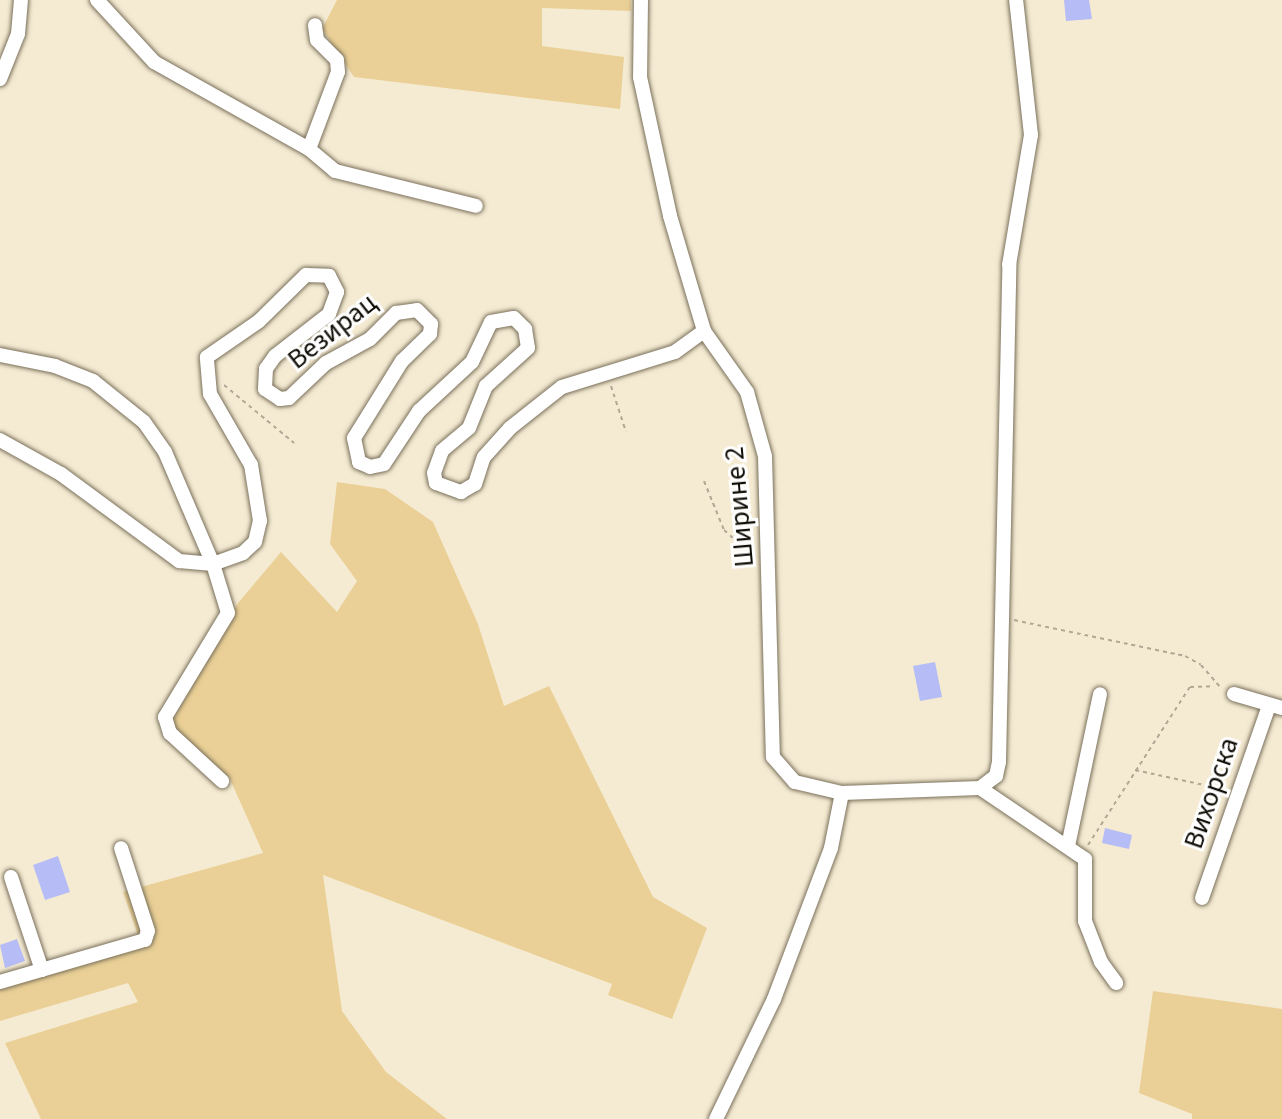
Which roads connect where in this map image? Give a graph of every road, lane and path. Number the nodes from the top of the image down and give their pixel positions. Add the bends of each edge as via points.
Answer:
1 (21, 0) edge
2 (97, 0) edge
3 (641, 0) edge
4 (1016, 0) edge
5 (315, 25) dead end
6 (0, 79) edge
7 (309, 149) junction
8 (476, 206) dead end
9 (704, 331) junction
10 (0, 355) edge
11 (205, 369) junction
12 (607, 374) junction
13 (626, 432) dead end
14 (0, 440) edge
15 (294, 443) dead end
16 (704, 481) dead end
17 (771, 546) junction
18 (213, 564) junction
19 (1004, 618) junction
20 (1100, 694) dead end
21 (1234, 694) dead end
22 (1275, 707) edge
23 (1134, 769) junction
24 (222, 781) dead end
25 (980, 788) junction
26 (1239, 792) junction
27 (842, 793) junction
28 (121, 848) dead end
29 (1074, 849) junction
30 (11, 877) dead end
31 (1202, 898) dead end
32 (42, 970) junction
33 (0, 982) edge
34 (1116, 983) dead end
35 (716, 1119) edge

1 - 6 street via 18,34
2 - 7 street via 154,62
3 - 9 street, Ширине 2 via 640,77 670,216
4 - 19 street via 1031,135 1009,265
5 - 7 street via 317,40 337,60 338,72
7 - 8 street via 355,180
9 - 12 street, Везирац via 675,352
9 - 17 street, Ширине 2 via 747,392 765,456
10 - 18 street via 55,366 93,381 144,422 178,479
11 - 12 street, Везирац via 207,357 223,342 259,321 306,275 329,276 337,292 329,314 266,369 265,389 280,399 289,398 326,363 370,339 396,313 417,310 431,324 430,334 402,361 354,438 359,462 370,467 384,464 419,411 472,362 491,322 514,318 525,329 528,348 486,386 469,428 442,451 434,473 436,483 461,492 475,484 484,457 534,406 562,387
11 - 15 path
11 - 18 street via 210,394 251,465 260,521 249,547 229,561
12 - 13 path
14 - 18 street via 61,474 179,561
16 - 17 path via 724,530 735,540
17 - 27 street, Ширине 2 via 773,757 795,782
18 - 24 street via 228,613 165,717 170,733
19 - 23 path via 1185,656 1202,667 1216,686 1190,687
19 - 25 street via 999,762 996,776
20 - 29 street
21 - 22 street
22 - 26 street, Вихорска
23 - 26 path
23 - 29 path via 1093,841
25 - 27 street, Ширине 2
25 - 29 street
26 - 31 street, Вихорска
27 - 35 street via 831,848 774,999
28 - 32 street via 148,931 145,940
29 - 34 street via 1085,859 1085,921 1101,962
30 - 32 street
32 - 33 street

